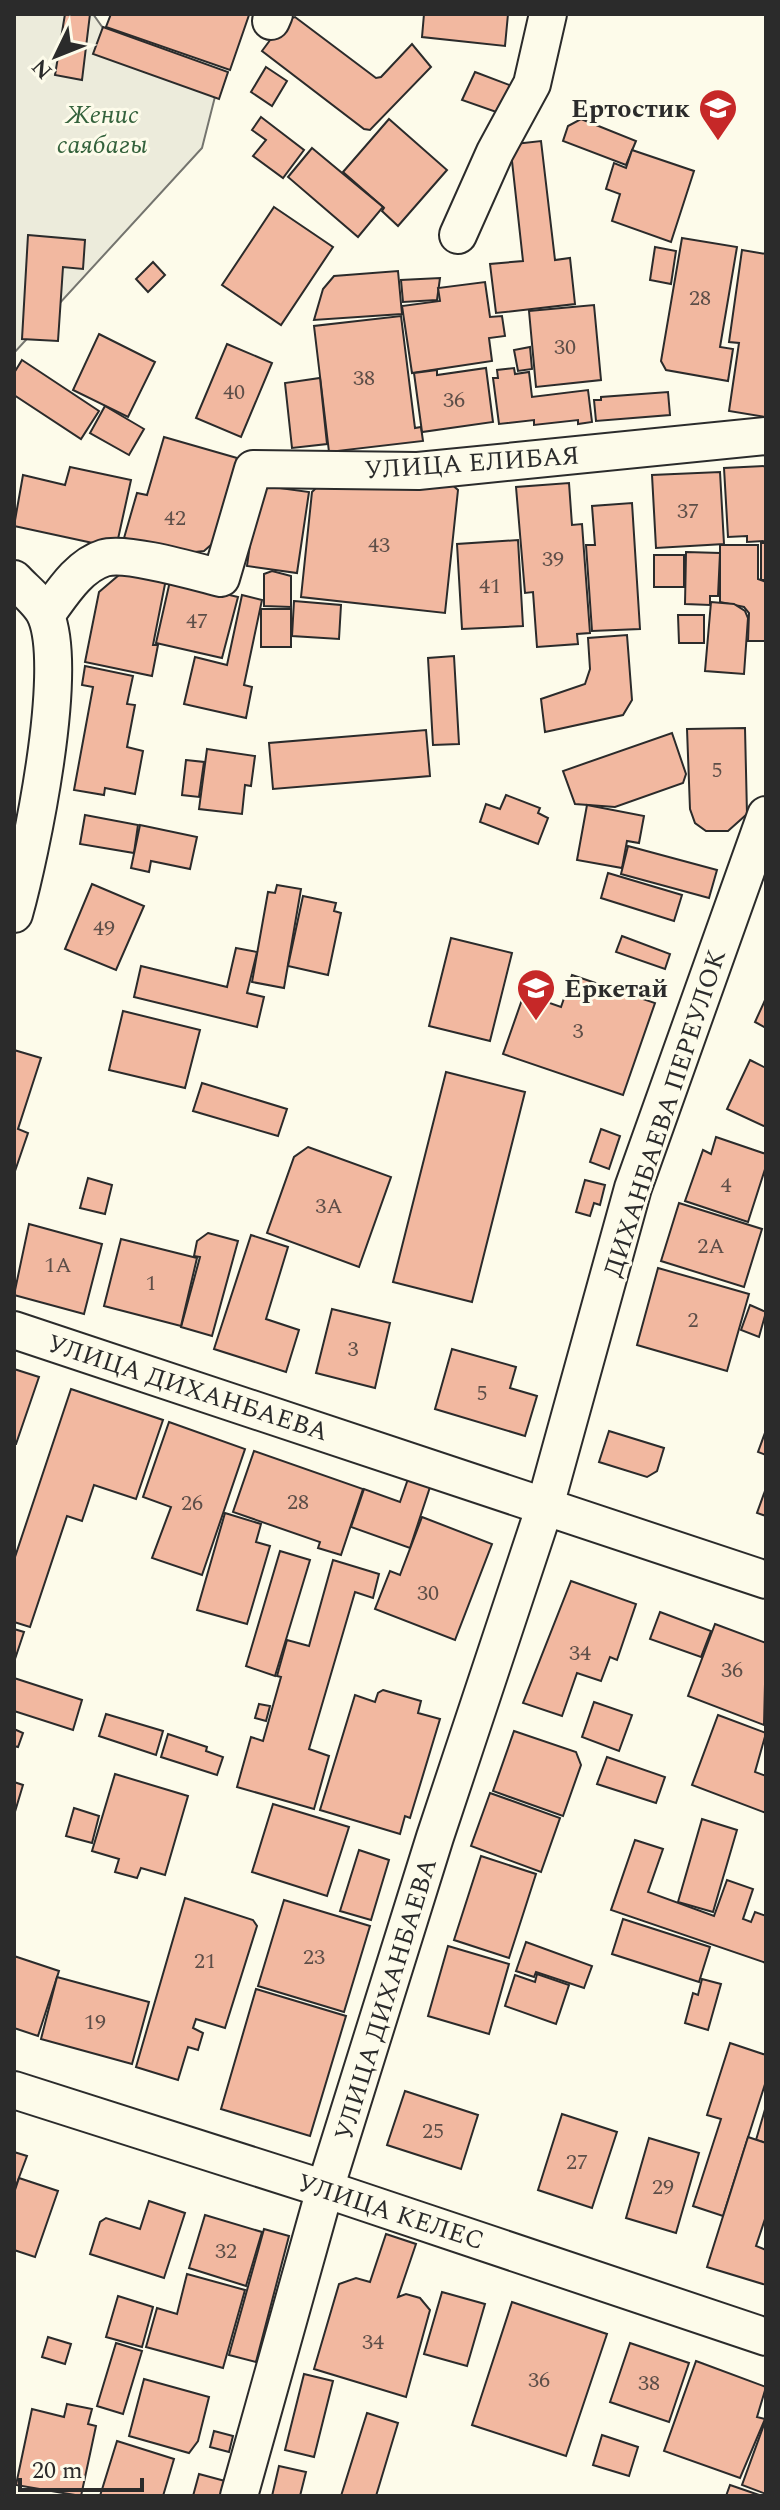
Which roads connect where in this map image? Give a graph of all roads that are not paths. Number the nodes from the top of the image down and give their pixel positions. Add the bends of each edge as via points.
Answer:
1 (548, 14) edge
2 (458, 235) dead end
3 (766, 436) edge
4 (14, 579) edge
5 (46, 615) junction
6 (766, 815) edge
7 (14, 914) edge
8 (14, 1330) edge
9 (545, 1506) junction
10 (766, 1580) edge
11 (14, 2090) edge
12 (325, 2189) junction
13 (766, 2337) edge
14 (239, 2496) edge

1 - 2 street via 532,84
3 - 5 street, УЛИЦА ЕЛИБАЯ via 418,471 253,469 221,578 160,563 104,558 71,580
4 - 5 street
5 - 7 street via 54,663 48,739
6 - 9 street, ДИХАНБАЕВА ПЕРЕУЛОК via 633,1188
8 - 9 street, УЛИЦА ДИХАНБАЕВА
9 - 10 street, УЛИЦА ДИХАНБАЕВА
9 - 12 street, УЛИЦА ДИХАНБАЕВА
11 - 12 street, УЛИЦА КЕЛЕС
12 - 13 street, УЛИЦА КЕЛЕС
12 - 14 street, УЛИЦА ДИХАНБАЕВА

